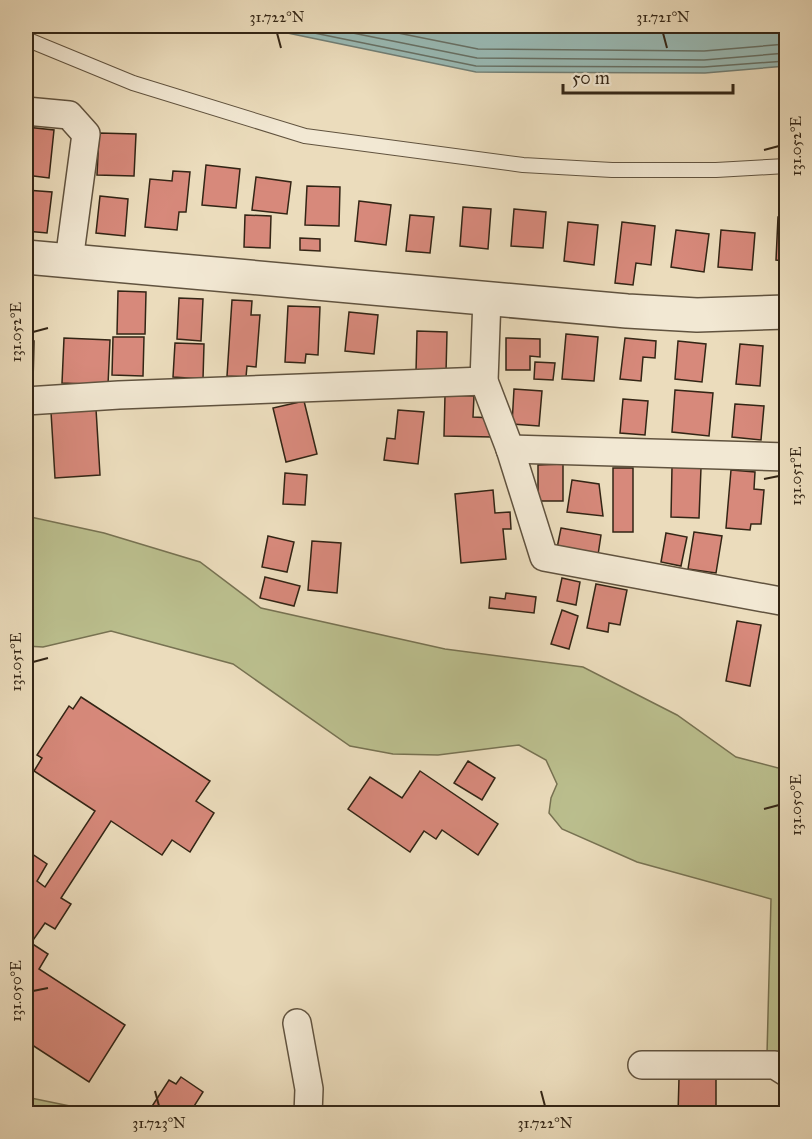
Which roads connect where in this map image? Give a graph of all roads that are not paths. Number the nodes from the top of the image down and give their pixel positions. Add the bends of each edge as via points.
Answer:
1 (26, 39) edge
2 (26, 111) edge
3 (786, 166) edge
4 (26, 257) edge
5 (69, 261) junction
6 (487, 298) junction
7 (786, 312) edge
8 (484, 381) junction
9 (26, 401) edge
10 (510, 448) junction
11 (786, 458) edge
12 (786, 602) edge
13 (297, 1023) dead end
14 (642, 1065) dead end
15 (786, 1072) edge
16 (308, 1113) edge

1 - 3 lane via 133,83 305,136 523,165 612,170
2 - 5 street via 69,115 87,134
4 - 5 street
5 - 6 street
6 - 7 street via 697,315
6 - 8 street
8 - 9 street
8 - 10 street
10 - 11 street
10 - 12 street via 544,557
13 - 16 street via 309,1089
14 - 15 street via 775,1065

